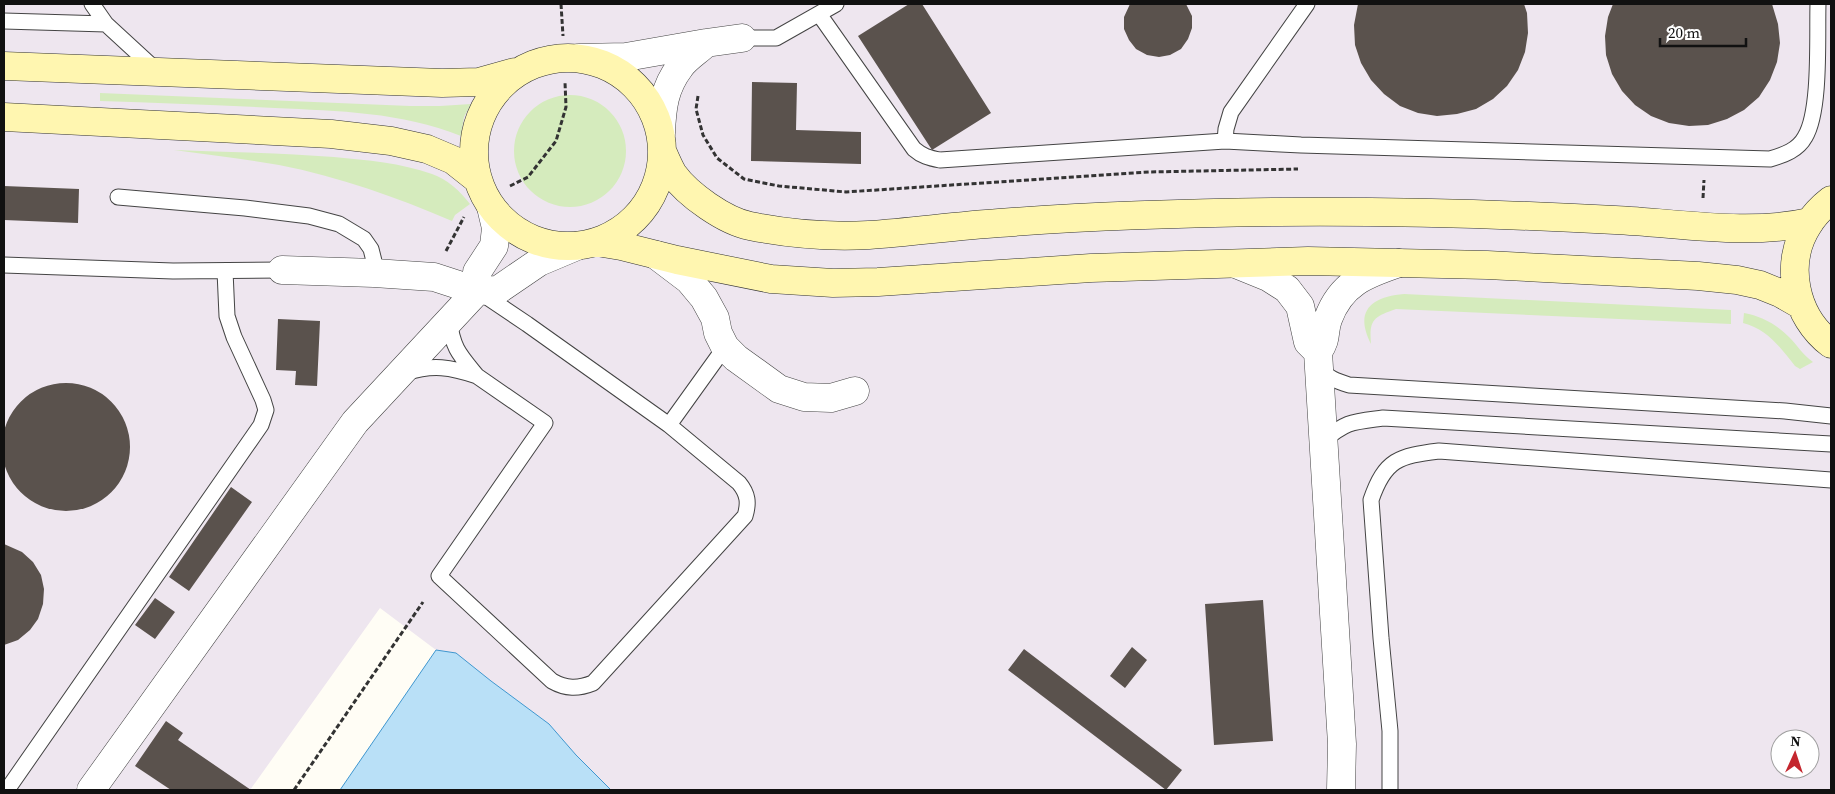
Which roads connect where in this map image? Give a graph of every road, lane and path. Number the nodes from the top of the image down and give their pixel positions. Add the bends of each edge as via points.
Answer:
1 (92, 4) edge
2 (561, 4) edge
3 (836, 4) edge
4 (1307, 4) edge
5 (1818, 4) edge
6 (819, 14) junction
7 (4, 21) edge
8 (106, 24) junction
9 (742, 38) joint
10 (706, 43) junction
11 (572, 58) junction
12 (4, 66) edge
13 (522, 70) junction
14 (159, 73) junction
15 (699, 90) dead end
16 (4, 117) edge
17 (1225, 141) junction
18 (662, 143) junction
19 (1300, 169) dead end
20 (1694, 180) dead end
21 (485, 195) junction
22 (118, 197) dead end
23 (1831, 200) edge
24 (1810, 222) junction
25 (1701, 225) junction
26 (587, 244) junction
27 (656, 255) junction
28 (1399, 263) junction
29 (1236, 264) junction
30 (4, 265) edge
31 (282, 270) joint
32 (225, 271) junction
33 (374, 273) junction
34 (434, 277) junction
35 (477, 291) junction
36 (1801, 305) junction
37 (449, 320) junction
38 (1831, 344) edge
39 (725, 347) junction
40 (1318, 360) junction
41 (398, 376) junction
42 (477, 376) junction
43 (855, 391) dead end
44 (1831, 416) edge
45 (669, 425) junction
46 (1323, 441) junction
47 (1831, 444) edge
48 (1831, 480) edge
49 (424, 602) dead end
50 (7, 790) edge
51 (92, 790) edge
52 (294, 790) edge
53 (1341, 790) edge
54 (1390, 790) edge

1 - 8 lane
2 - 11 path
3 - 6 lane
4 - 17 lane via 1232,112
5 - 17 lane via 1814,115 1806,137 1796,148 1770,159
6 - 9 lane via 776,38
6 - 17 lane via 914,149 930,159
7 - 8 lane
8 - 14 lane
9 - 10 street
10 - 11 street via 626,56
10 - 18 street via 681,66 669,86 662,105
11 - 13 main road via 540,62
11 - 18 main road via 598,63 632,82 655,114
11 - 21 path via 566,107 556,141 528,177
12 - 14 main road
13 - 14 main road via 479,82 442,83
13 - 21 main road via 492,96 476,131 474,151
15 - 19 path via 696,109 703,135 717,158 744,179 779,186 846,192 1150,172
16 - 21 main road via 331,134 391,141 427,148 453,160
18 - 25 main road via 672,172 686,190 726,217 747,226 818,235 867,235 1000,223 1135,216 1278,212 1447,214
18 - 26 main road via 660,172 644,208 631,223 614,234
20 - 25 path via 1704,180
21 - 26 main road via 509,225 538,242
21 - 34 path via 466,213
21 - 35 street via 496,228 494,246 477,272
22 - 33 lane via 245,208 309,216 339,224 364,239 371,249
23 - 24 main road
24 - 25 main road via 1784,228
24 - 36 main road via 1799,246 1795,266
26 - 27 main road
26 - 35 street via 539,262 498,290
27 - 29 main road via 772,279 832,283 1091,268
27 - 39 street via 689,280 704,298
28 - 29 main road via 1308,261
28 - 36 main road via 1708,277 1760,285
28 - 40 street via 1351,283 1336,301
29 - 40 street via 1287,289 1300,306 1308,342
30 - 32 lane
31 - 32 lane
31 - 33 street
32 - 50 lane via 227,316 263,400 266,410 261,425
33 - 34 street
34 - 35 street
35 - 37 street
35 - 45 lane
36 - 38 main road via 1810,323
37 - 41 street
37 - 42 lane via 456,351
39 - 43 street via 779,389 804,397 831,398
39 - 45 lane
40 - 44 lane via 1325,375 1358,385
40 - 46 street
41 - 42 lane via 421,368 460,370
41 - 51 street via 355,422
42 - 45 lane via 544,423 439,576 561,686 583,687 593,683 745,516 748,499 745,490
46 - 47 lane via 1350,422 1382,418
46 - 53 street via 1342,744
48 - 54 lane via 1439,451 1411,455 1389,466 1378,481 1371,500 1390,731
49 - 52 path

